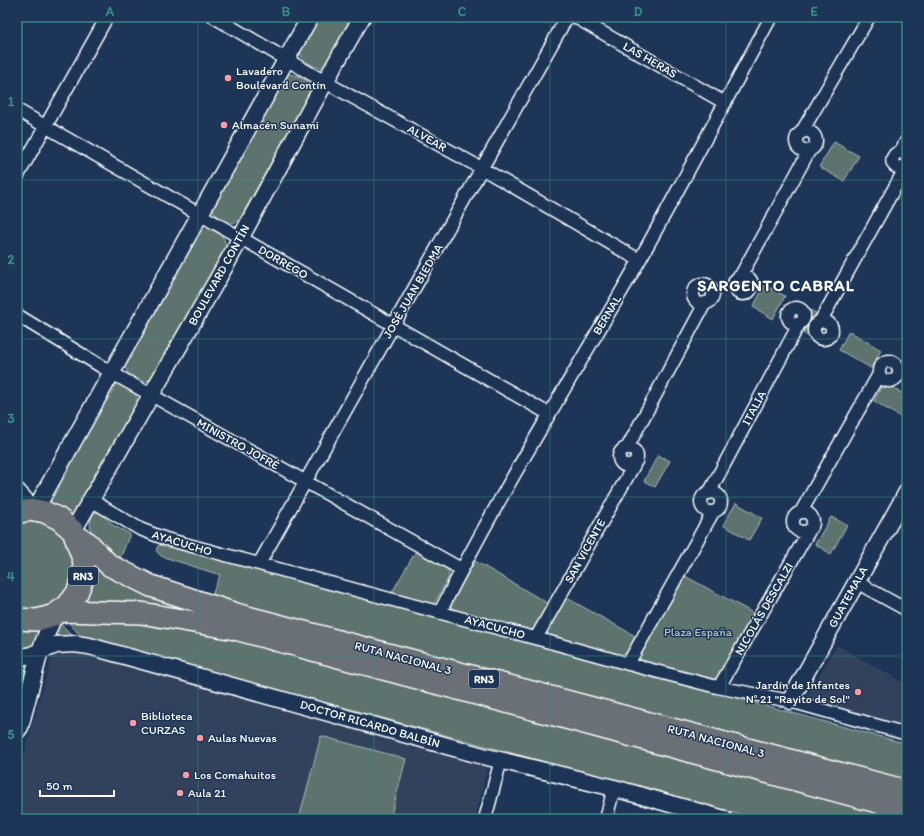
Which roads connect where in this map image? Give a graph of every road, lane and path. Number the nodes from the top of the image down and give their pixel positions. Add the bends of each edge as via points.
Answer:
1 (107, 17) edge
2 (214, 17) edge
3 (310, 17) edge
4 (362, 17) edge
5 (567, 17) edge
6 (575, 17) edge
7 (771, 17) edge
8 (869, 17) edge
9 (286, 59) junction
10 (325, 82) junction
11 (725, 103) junction
12 (17, 110) edge
13 (46, 126) junction
14 (907, 140) edge
15 (905, 159) edge
16 (483, 169) junction
17 (17, 177) edge
18 (201, 214) junction
19 (239, 238) junction
20 (639, 260) junction
21 (740, 277) dead end
22 (705, 303) dead end
23 (17, 315) edge
24 (820, 322) dead end
25 (799, 324) dead end
26 (393, 326) junction
27 (112, 372) junction
28 (879, 374) dead end
29 (151, 395) junction
30 (549, 414) junction
31 (306, 482) junction
32 (17, 490) edge
33 (907, 492) edge
34 (91, 500) junction
35 (29, 510) edge
36 (74, 533) junction
37 (259, 564) junction
38 (461, 569) junction
39 (856, 582) junction
40 (907, 610) edge
41 (440, 612) junction
42 (57, 613) junction
43 (17, 619) edge
44 (536, 638) junction
45 (40, 650) junction
46 (17, 658) edge
47 (628, 664) junction
48 (719, 687) junction
49 (790, 701) junction
50 (17, 731) edge
51 (907, 734) edge
52 (501, 760) junction
53 (614, 788) junction
54 (907, 791) edge
55 (907, 810) edge
56 (485, 819) edge
57 (606, 819) edge
58 (724, 819) edge

1 - 13 street
2 - 9 street, ALVEAR
3 - 9 main road
4 - 10 main road, BOULEVARD CONTÍN
5 - 16 street, JOSÉ JUAN BIEDMA
6 - 11 street, LAS HERAS
7 - 11 street, BERNAL
8 - 21 street via 801,133 810,132 815,137 815,146 809,151
9 - 10 street, ALVEAR
9 - 18 main road
10 - 16 street, ALVEAR
10 - 19 main road, BOULEVARD CONTÍN
11 - 20 street, BERNAL
12 - 13 street, DORREGO
13 - 17 street
13 - 18 street, DORREGO
14 - 15 street
15 - 24 street via 900,178
16 - 20 street, ALVEAR
16 - 26 street, JOSÉ JUAN BIEDMA
18 - 19 street, DORREGO
18 - 27 main road
19 - 26 street, DORREGO
19 - 29 main road, BOULEVARD CONTÍN
20 - 30 street, BERNAL
22 - 44 street, SAN VICENTE via 627,448 620,453 618,459 624,466 634,465
23 - 27 street, MINISTRO JOFRÉ
25 - 47 street, ITALIA via 709,493 702,497 702,507 706,512 713,512
26 - 30 street, DORREGO
26 - 31 street, JOSÉ JUAN BIEDMA
27 - 29 street, MINISTRO JOFRÉ
27 - 35 main road
28 - 48 street, NICOLÁS DESCALZI via 801,512 794,517 794,527 799,532 808,531
29 - 31 street, MINISTRO JOFRÉ
29 - 34 main road, BOULEVARD CONTÍN
30 - 38 street, BERNAL
31 - 37 street, JOSÉ JUAN BIEDMA
31 - 38 street, MINISTRO JOFRÉ
32 - 35 main road
33 - 39 main road, GUATEMALA
34 - 36 main road, BOULEVARD CONTÍN
34 - 37 street, AYACUCHO via 147,532
35 - 36 highway, RN3 via 45,512 59,519
36 - 42 highway, RN3 via 84,562 83,578 77,593 67,606
36 - 54 highway, RUTA NACIONAL 3 / RN3 via 88,543 109,565 151,586 230,612
37 - 41 street, AYACUCHO
38 - 41 street, BERNAL
39 - 40 street
39 - 49 main road, GUATEMALA
41 - 44 street, AYACUCHO
42 - 43 highway, RUTA NACIONAL 3 / RN3 via 37,620
42 - 45 main road
42 - 55 highway, RUTA NACIONAL 3 / RN3 via 141,613 235,629
44 - 47 street, AYACUCHO
45 - 46 main road, DOCTOR RICARDO BALBÍN
45 - 50 main road
45 - 52 main road, DOCTOR RICARDO BALBÍN via 66,643 89,646
47 - 48 street, AYACUCHO
48 - 49 street, AYACUCHO
49 - 51 street, AYACUCHO
52 - 53 main road, DOCTOR RICARDO BALBÍN
52 - 56 street
53 - 57 street
53 - 58 main road, DOCTOR RICARDO BALBÍN

